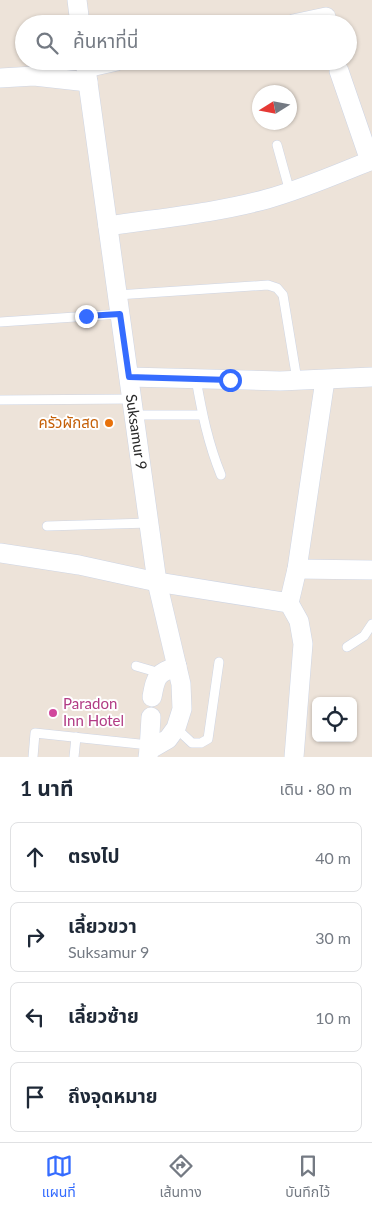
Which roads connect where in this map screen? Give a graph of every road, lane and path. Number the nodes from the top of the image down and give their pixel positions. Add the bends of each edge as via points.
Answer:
1 (77, 0) edge
2 (79, 15) edge
3 (86, 70) edge
4 (339, 71) dead end
5 (0, 78) edge
6 (278, 145) dead end
7 (371, 161) edge
8 (290, 192) junction
9 (108, 226) junction
10 (118, 295) junction
11 (120, 314) junction
12 (0, 322) edge
13 (129, 377) junction
14 (372, 377) edge
15 (196, 379) junction
16 (297, 380) junction
17 (325, 380) junction
18 (0, 400) edge
19 (133, 407) junction
20 (202, 415) junction
21 (221, 476) dead end
22 (149, 523) junction
23 (47, 526) dead end
24 (0, 553) edge
25 (296, 569) junction
26 (372, 570) edge
27 (157, 582) junction
28 (289, 603) junction
29 (372, 624) edge
30 (347, 647) dead end
31 (219, 662) dead end
32 (136, 666) dead end
33 (178, 666) junction
34 (160, 673) junction
35 (152, 697) dead end
36 (151, 717) dead end
37 (176, 728) junction
38 (76, 737) junction
39 (149, 750) edge
40 (33, 757) edge
41 (74, 757) edge
42 (294, 757) edge

1 - 2 street
3 - 5 street
3 - 9 street, Suksamur 9
4 - 7 street
6 - 8 lane
7 - 8 street
8 - 9 street via 223,208
9 - 10 street, Suksamur 9
10 - 11 street, Suksamur 9
10 - 16 lane via 268,285 277,288 283,295
11 - 12 lane
11 - 13 street, Suksamur 9
13 - 15 street
13 - 19 street, Suksamur 9
14 - 17 street
15 - 16 street
15 - 20 lane
16 - 17 street
17 - 25 street
18 - 19 lane
19 - 20 lane
19 - 22 street, Suksamur 9
20 - 21 lane
22 - 23 lane
22 - 27 street, Suksamur 9
24 - 27 street via 79,564
25 - 26 street
25 - 28 street
27 - 28 street
27 - 33 street, Suksamur 9
28 - 42 street via 299,622 303,644
29 - 30 lane via 364,636
31 - 37 lane via 208,739 192,743
32 - 34 lane
33 - 34 street
33 - 37 street, Suksamur 9 via 182,709
34 - 35 street
36 - 39 street
37 - 39 street via 168,739
38 - 39 lane
38 - 40 lane via 35,733
38 - 41 lane

